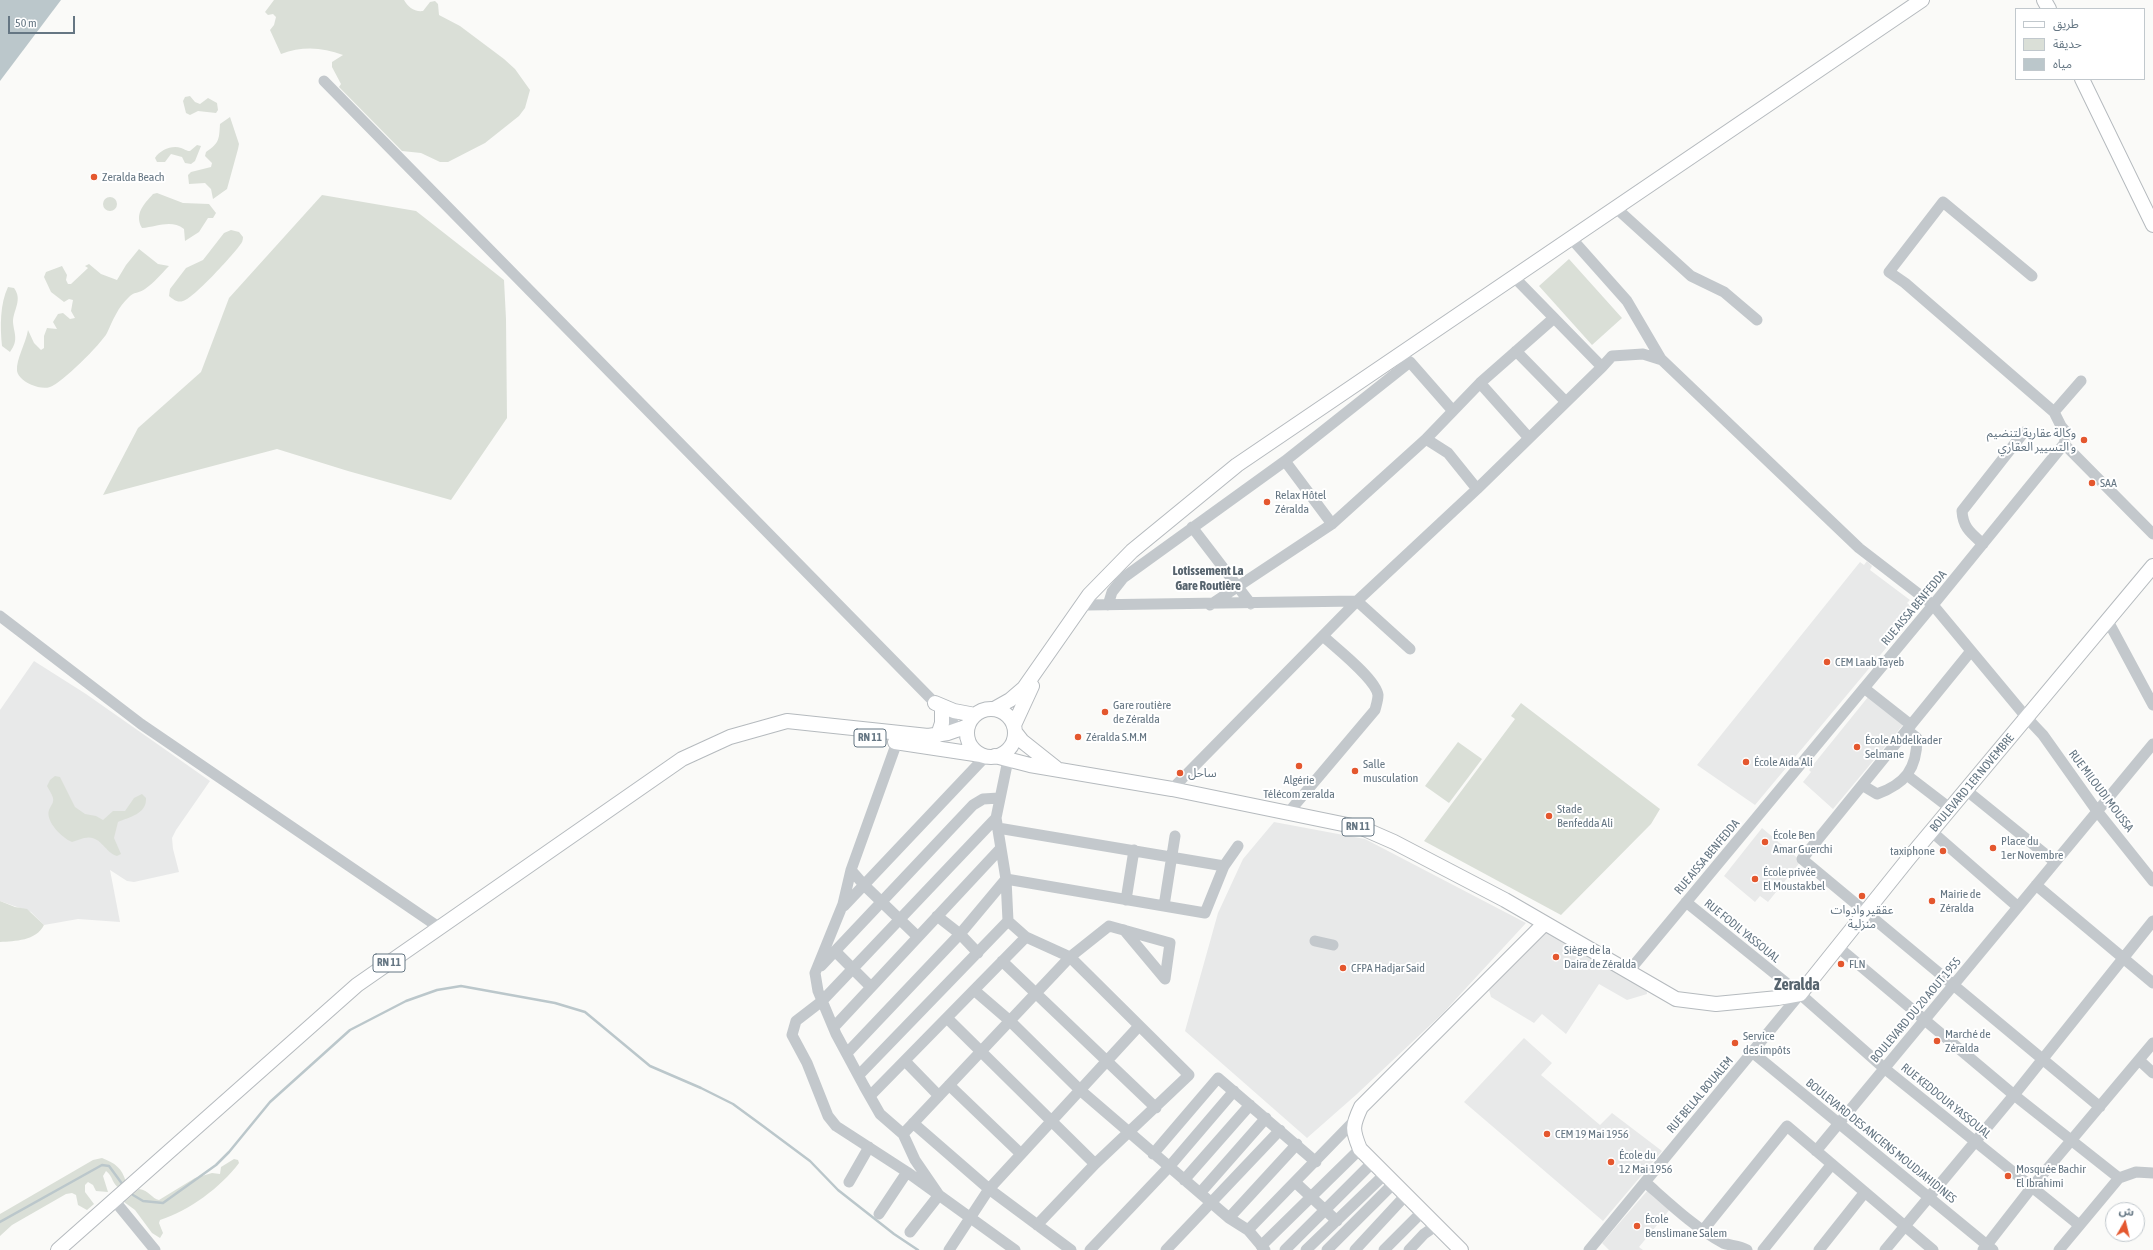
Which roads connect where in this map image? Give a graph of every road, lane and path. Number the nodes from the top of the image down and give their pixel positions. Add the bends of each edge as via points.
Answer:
1 (1922, 0) edge
2 (2082, 80) edge
3 (324, 81) dead end
4 (1616, 208) junction
5 (2153, 225) edge
6 (1571, 238) junction
7 (2032, 276) dead end
8 (1514, 277) junction
9 (1554, 318) junction
10 (1757, 320) dead end
11 (1516, 351) junction
12 (1405, 358) junction
13 (1662, 360) junction
14 (1602, 367) junction
15 (2081, 381) dead end
16 (1480, 383) junction
17 (1566, 402) junction
18 (1453, 411) junction
19 (2054, 412) junction
20 (2024, 432) dead end
21 (1529, 438) junction
22 (1426, 439) junction
23 (2064, 444) junction
24 (1285, 461) junction
25 (1477, 489) junction
26 (1332, 524) junction
27 (1192, 527) junction
28 (2153, 534) edge
29 (1983, 544) junction
30 (2153, 566) edge
31 (1099, 586) junction
32 (1237, 587) junction
33 (1357, 601) junction
34 (1251, 604) junction
35 (1087, 605) junction
36 (1108, 605) junction
37 (1210, 605) junction
38 (1933, 605) junction
39 (0, 616) edge
40 (2108, 621) junction
41 (1323, 636) junction
42 (1410, 650) dead end
43 (1971, 651) junction
44 (1864, 688) junction
45 (2153, 705) edge
46 (938, 707) junction
47 (994, 709) junction
48 (2026, 718) junction
49 (1909, 727) junction
50 (967, 728) junction
51 (758, 729) junction
52 (1014, 729) junction
53 (938, 735) junction
54 (897, 742) junction
55 (2153, 744) edge
56 (993, 757) junction
57 (1056, 768) junction
58 (1908, 776) junction
59 (1862, 785) junction
60 (1172, 789) junction
61 (1966, 790) junction
62 (999, 798) junction
63 (1950, 809) junction
64 (2098, 811) junction
65 (1288, 813) junction
66 (997, 823) junction
67 (1931, 831) junction
68 (1175, 836) dead end
69 (1238, 846) dead end
70 (1001, 848) junction
71 (1134, 850) junction
72 (1172, 856) junction
73 (2055, 862) junction
74 (1224, 866) junction
75 (851, 870) junction
76 (1006, 879) junction
77 (2153, 881) edge
78 (864, 885) junction
79 (2036, 885) junction
80 (1126, 900) junction
81 (882, 902) junction
82 (1686, 902) junction
83 (1164, 906) junction
84 (2018, 907) junction
85 (841, 909) junction
86 (1866, 911) junction
87 (937, 916) junction
88 (901, 920) junction
89 (1008, 921) junction
90 (2153, 921) edge
91 (1544, 924) junction
92 (440, 928) junction
93 (1124, 930) junction
94 (960, 934) junction
95 (918, 937) junction
96 (1026, 937) junction
97 (1315, 941) dead end
98 (1333, 945) dead end
99 (1838, 947) junction
100 (835, 951) junction
101 (978, 953) junction
102 (1070, 957) junction
103 (2124, 958) junction
104 (1002, 961) junction
105 (853, 969) junction
106 (1629, 971) junction
107 (815, 973) junction
108 (2153, 983) edge
109 (1954, 984) junction
110 (871, 987) junction
111 (974, 990) junction
112 (1037, 994) junction
113 (1800, 994) junction
114 (822, 1001) junction
115 (947, 1018) junction
116 (1924, 1019) junction
117 (1010, 1021) junction
118 (1139, 1026) junction
119 (834, 1027) junction
120 (2153, 1043) edge
121 (980, 1052) junction
122 (1752, 1052) junction
123 (847, 1053) junction
124 (2042, 1059) junction
125 (2139, 1060) junction
126 (905, 1061) junction
127 (1108, 1061) junction
128 (1884, 1068) junction
129 (2153, 1073) edge
130 (859, 1075) junction
131 (949, 1085) junction
132 (1080, 1090) junction
133 (1234, 1091) junction
134 (2014, 1095) junction
135 (870, 1096) junction
136 (939, 1096) junction
137 (1250, 1105) junction
138 (2100, 1107) junction
139 (1156, 1108) junction
140 (1266, 1118) junction
141 (1052, 1121) junction
142 (1354, 1121) junction
143 (913, 1123) junction
144 (1839, 1123) junction
145 (1280, 1130) junction
146 (1128, 1132) junction
147 (903, 1134) junction
148 (1974, 1141) junction
149 (2071, 1141) junction
150 (1297, 1144) junction
151 (869, 1147) junction
152 (1360, 1149) junction
153 (1816, 1151) junction
154 (1021, 1154) junction
155 (1153, 1154) junction
156 (1316, 1162) junction
157 (1373, 1162) junction
158 (1095, 1164) junction
159 (1832, 1164) junction
160 (1169, 1167) junction
161 (907, 1172) junction
162 (2153, 1173) edge
163 (1390, 1178) junction
164 (2119, 1178) junction
165 (1184, 1180) junction
166 (849, 1182) dead end
167 (1645, 1182) junction
168 (1296, 1183) junction
169 (2032, 1187) junction
170 (989, 1189) junction
171 (1865, 1192) junction
172 (1200, 1193) junction
173 (939, 1195) junction
174 (1406, 1195) junction
175 (1311, 1197) junction
176 (1928, 1197) junction
177 (114, 1200) junction
178 (1212, 1204) junction
179 (1325, 1210) junction
180 (1423, 1211) junction
181 (879, 1214) dead end
182 (971, 1218) junction
183 (1229, 1218) junction
184 (1337, 1221) junction
185 (1037, 1225) junction
186 (1905, 1225) junction
187 (2079, 1225) junction
188 (1437, 1226) junction
189 (1704, 1229) junction
190 (1248, 1230) junction
191 (910, 1232) dead end
192 (1448, 1236) junction
193 (1001, 1246) edge
194 (1263, 1248) edge
195 (1987, 1248) edge
196 (1743, 1249) edge
197 (1929, 1249) edge
198 (58, 1250) edge
199 (155, 1250) edge
200 (949, 1250) edge
201 (1015, 1250) edge
202 (1071, 1250) edge
203 (1090, 1250) edge
204 (1166, 1250) edge
205 (1285, 1250) edge
206 (1306, 1250) edge
207 (1326, 1250) edge
208 (1355, 1250) edge
209 (1384, 1250) edge
210 (1409, 1250) edge
211 (1454, 1250) edge
212 (1461, 1250) edge
213 (1589, 1250) edge
214 (1763, 1250) edge
215 (1819, 1250) edge
216 (1885, 1250) edge
217 (2059, 1250) edge

1 - 4 main road
2 - 5 main road
3 - 46 street
4 - 6 main road
4 - 10 street via 1691,276 1724,292
6 - 8 main road
6 - 13 street via 1627,301
7 - 19 street via 1943,202 1889,272 1905,282
8 - 9 street
8 - 12 main road
9 - 11 street
9 - 14 street
11 - 16 street
11 - 17 street
12 - 18 street
12 - 24 street
12 - 31 main road via 1237,465 1132,551
13 - 14 street via 1643,354 1612,356
13 - 38 street, RUE MILOUDI MOUSSA via 1859,548
14 - 17 street
15 - 19 street
16 - 18 street
16 - 21 street
17 - 21 street
18 - 22 street
19 - 23 street via 2067,433
20 - 29 street via 1962,511 1967,530
21 - 25 street
22 - 25 street via 1448,453
22 - 26 street
23 - 28 street
23 - 29 street, RUE AISSA BENFEDDA
24 - 26 street
24 - 27 street
25 - 33 street
26 - 32 street
27 - 32 street
27 - 36 street via 1123,578 1115,587
29 - 38 street, RUE AISSA BENFEDDA
30 - 40 main road, BOULEVARD 1ER NOVEMBRE
31 - 35 main road
31 - 47 main road via 1079,608 1028,684
32 - 34 street
32 - 37 street
33 - 34 street
33 - 41 street
33 - 42 street
34 - 37 street
35 - 36 street
35 - 52 main road via 1032,686
36 - 37 street
38 - 43 street, RUE MILOUDI MOUSSA
38 - 44 street, RUE AISSA BENFEDDA
39 - 92 street via 141,724
40 - 45 street
40 - 48 main road, BOULEVARD 1ER NOVEMBRE
41 - 60 street
41 - 65 street via 1372,683 1378,695 1377,701 1375,710
43 - 48 street, RUE MILOUDI MOUSSA
43 - 49 street
44 - 49 street
44 - 82 street, RUE AISSA BENFEDDA
46 - 50 street
46 - 50 main road via 954,711
46 - 53 main road via 942,723
47 - 50 main road via 980,711
47 - 52 main road via 1006,714
48 - 61 main road, BOULEVARD 1ER NOVEMBRE
48 - 64 street, RUE MILOUDI MOUSSA via 2043,735
49 - 58 street via 1917,738
49 - 59 street
50 - 53 main road
50 - 56 main road via 971,746
51 - 53 main road via 777,723 797,721 910,735
51 - 54 main road, RN 11 via 811,728
51 - 92 main road, RN 11 via 730,737 682,759
52 - 56 main road via 1011,745
52 - 57 main road via 1026,745
54 - 56 main road, RN 11
54 - 75 street
55 - 64 street, BOULEVARD DU 20 AOUT 1955
56 - 57 main road, RN 11
56 - 62 street
56 - 78 street
57 - 60 main road, RN 11
58 - 59 street via 1877,794
58 - 63 street
59 - 86 street via 1802,859
60 - 65 main road, RN 11
61 - 63 main road, BOULEVARD 1ER NOVEMBRE
61 - 73 street
62 - 66 street
62 - 81 street via 983,799 973,805
63 - 67 main road, BOULEVARD 1ER NOVEMBRE
64 - 73 street, BOULEVARD DU 20 AOUT 1955
64 - 77 street, RUE MILOUDI MOUSSA
65 - 91 main road, RN 11 via 1362,828 1505,900
66 - 70 street
66 - 71 street
66 - 88 street
67 - 84 street
67 - 86 main road, BOULEVARD 1ER NOVEMBRE
68 - 72 street
69 - 74 street
70 - 76 street
70 - 87 street
71 - 72 street
71 - 80 street
72 - 74 street
72 - 83 street
73 - 79 street, BOULEVARD DU 20 AOUT 1955
74 - 83 street via 1205,913
75 - 78 street
75 - 85 street
76 - 80 street
76 - 89 street
76 - 94 street
78 - 81 street
78 - 85 street
79 - 84 street, BOULEVARD DU 20 AOUT 1955
79 - 103 street
80 - 83 street
81 - 88 street
81 - 100 street
82 - 106 street, RUE AISSA BENFEDDA
82 - 113 street, RUE FODIL YASSOUAL
84 - 109 street, BOULEVARD DU 20 AOUT 1955
85 - 107 street
86 - 99 main road, BOULEVARD 1ER NOVEMBRE
86 - 109 street
87 - 94 street
87 - 95 street
88 - 95 street
88 - 105 street
89 - 96 street
89 - 101 street
90 - 103 street
91 - 106 main road, RN 11
91 - 142 main road via 1360,1108
92 - 177 main road, RN 11 via 368,977 340,1000
93 - 93 street via 1156,968 1165,979 1170,943
93 - 102 street via 1109,926
94 - 101 street
94 - 123 street
95 - 110 street
96 - 102 street
96 - 104 street
97 - 98 street
99 - 113 main road, BOULEVARD 1ER NOVEMBRE
99 - 116 street
100 - 105 street
100 - 107 street
101 - 130 street
102 - 112 street
102 - 118 street
103 - 108 street
103 - 124 street
104 - 111 street
104 - 112 street
105 - 110 street
105 - 114 street
106 - 113 main road, RN 11 via 1676,999 1716,1004 1759,1001
107 - 114 street
109 - 116 street, BOULEVARD DU 20 AOUT 1955
109 - 124 street
110 - 119 street
111 - 115 street
111 - 117 street
112 - 117 street
112 - 127 street
113 - 122 street, RUE BELLAL BOUALEM
113 - 128 street, RUE KEDDOUR YASSOUAL
114 - 119 street
114 - 151 street via 796,1021 792,1035 807,1063 828,1116 836,1126
115 - 121 street
115 - 126 street
116 - 128 street, BOULEVARD DU 20 AOUT 1955
116 - 134 street
117 - 121 street
117 - 132 street
118 - 127 street
118 - 139 street via 1189,1075
119 - 123 street
120 - 125 street
121 - 131 street
121 - 141 street
122 - 144 street, BOULEVARD DES ANCIENS MOUDJAHIDINES
122 - 167 street, RUE BELLAL BOUALEM
123 - 130 street
124 - 134 street
124 - 138 street
125 - 129 street
125 - 138 street
126 - 135 street
126 - 136 street
127 - 132 street
127 - 139 street
128 - 144 street, BOULEVARD DU 20 AOUT 1955
128 - 148 street, RUE KEDDOUR YASSOUAL
130 - 135 street
131 - 136 street
131 - 154 street
132 - 141 street
132 - 146 street
133 - 137 street
133 - 155 street via 1218,1078
133 - 160 street
134 - 148 street
134 - 149 street
135 - 147 street via 880,1114
136 - 143 street
137 - 140 street
137 - 165 street
138 - 149 street
139 - 146 street
140 - 145 street
140 - 172 street
141 - 154 street
141 - 158 street
142 - 152 main road via 1353,1132
142 - 156 street
143 - 147 street
143 - 170 street
144 - 153 street, BOULEVARD DU 20 AOUT 1955
144 - 176 street, BOULEVARD DES ANCIENS MOUDJAHIDINES
145 - 150 street
145 - 178 street
146 - 155 street
146 - 158 street
147 - 173 street via 915,1160
148 - 169 street, RUE KEDDOUR YASSOUAL
148 - 176 street
149 - 164 street
149 - 169 street
150 - 156 street
150 - 183 street
151 - 161 street
151 - 166 street
152 - 157 main road
152 - 175 street
153 - 159 street
153 - 189 street via 1786,1126
154 - 170 street
155 - 160 street
156 - 168 street
157 - 163 main road
157 - 179 street
158 - 185 street
159 - 171 street
159 - 214 street
160 - 165 street
160 - 203 street
161 - 173 street
161 - 181 street
162 - 164 street via 2136,1172
163 - 174 main road
163 - 184 street
163 - 207 street
164 - 187 street
165 - 172 street
167 - 189 street
167 - 213 street, RUE BELLAL BOUALEM
168 - 175 street
168 - 190 street
169 - 187 street, RUE KEDDOUR YASSOUAL
169 - 195 street
170 - 182 street
170 - 185 street
171 - 186 street
171 - 215 street
172 - 178 street
173 - 182 street
173 - 191 street
174 - 180 main road
174 - 208 street
175 - 179 street
175 - 194 street
176 - 186 street
176 - 195 street, BOULEVARD DES ANCIENS MOUDJAHIDINES
177 - 198 main road, RN 11
177 - 199 street
178 - 183 street
178 - 204 street
179 - 184 street
179 - 205 street
180 - 188 main road
180 - 209 street
182 - 193 street
182 - 200 street
183 - 190 street
184 - 206 street
185 - 202 street
186 - 197 street
186 - 216 street
187 - 217 street
188 - 192 main road
188 - 210 street via 1424,1234
189 - 196 street via 1724,1243
190 - 194 street
192 - 211 main road
192 - 212 main road
193 - 201 street

